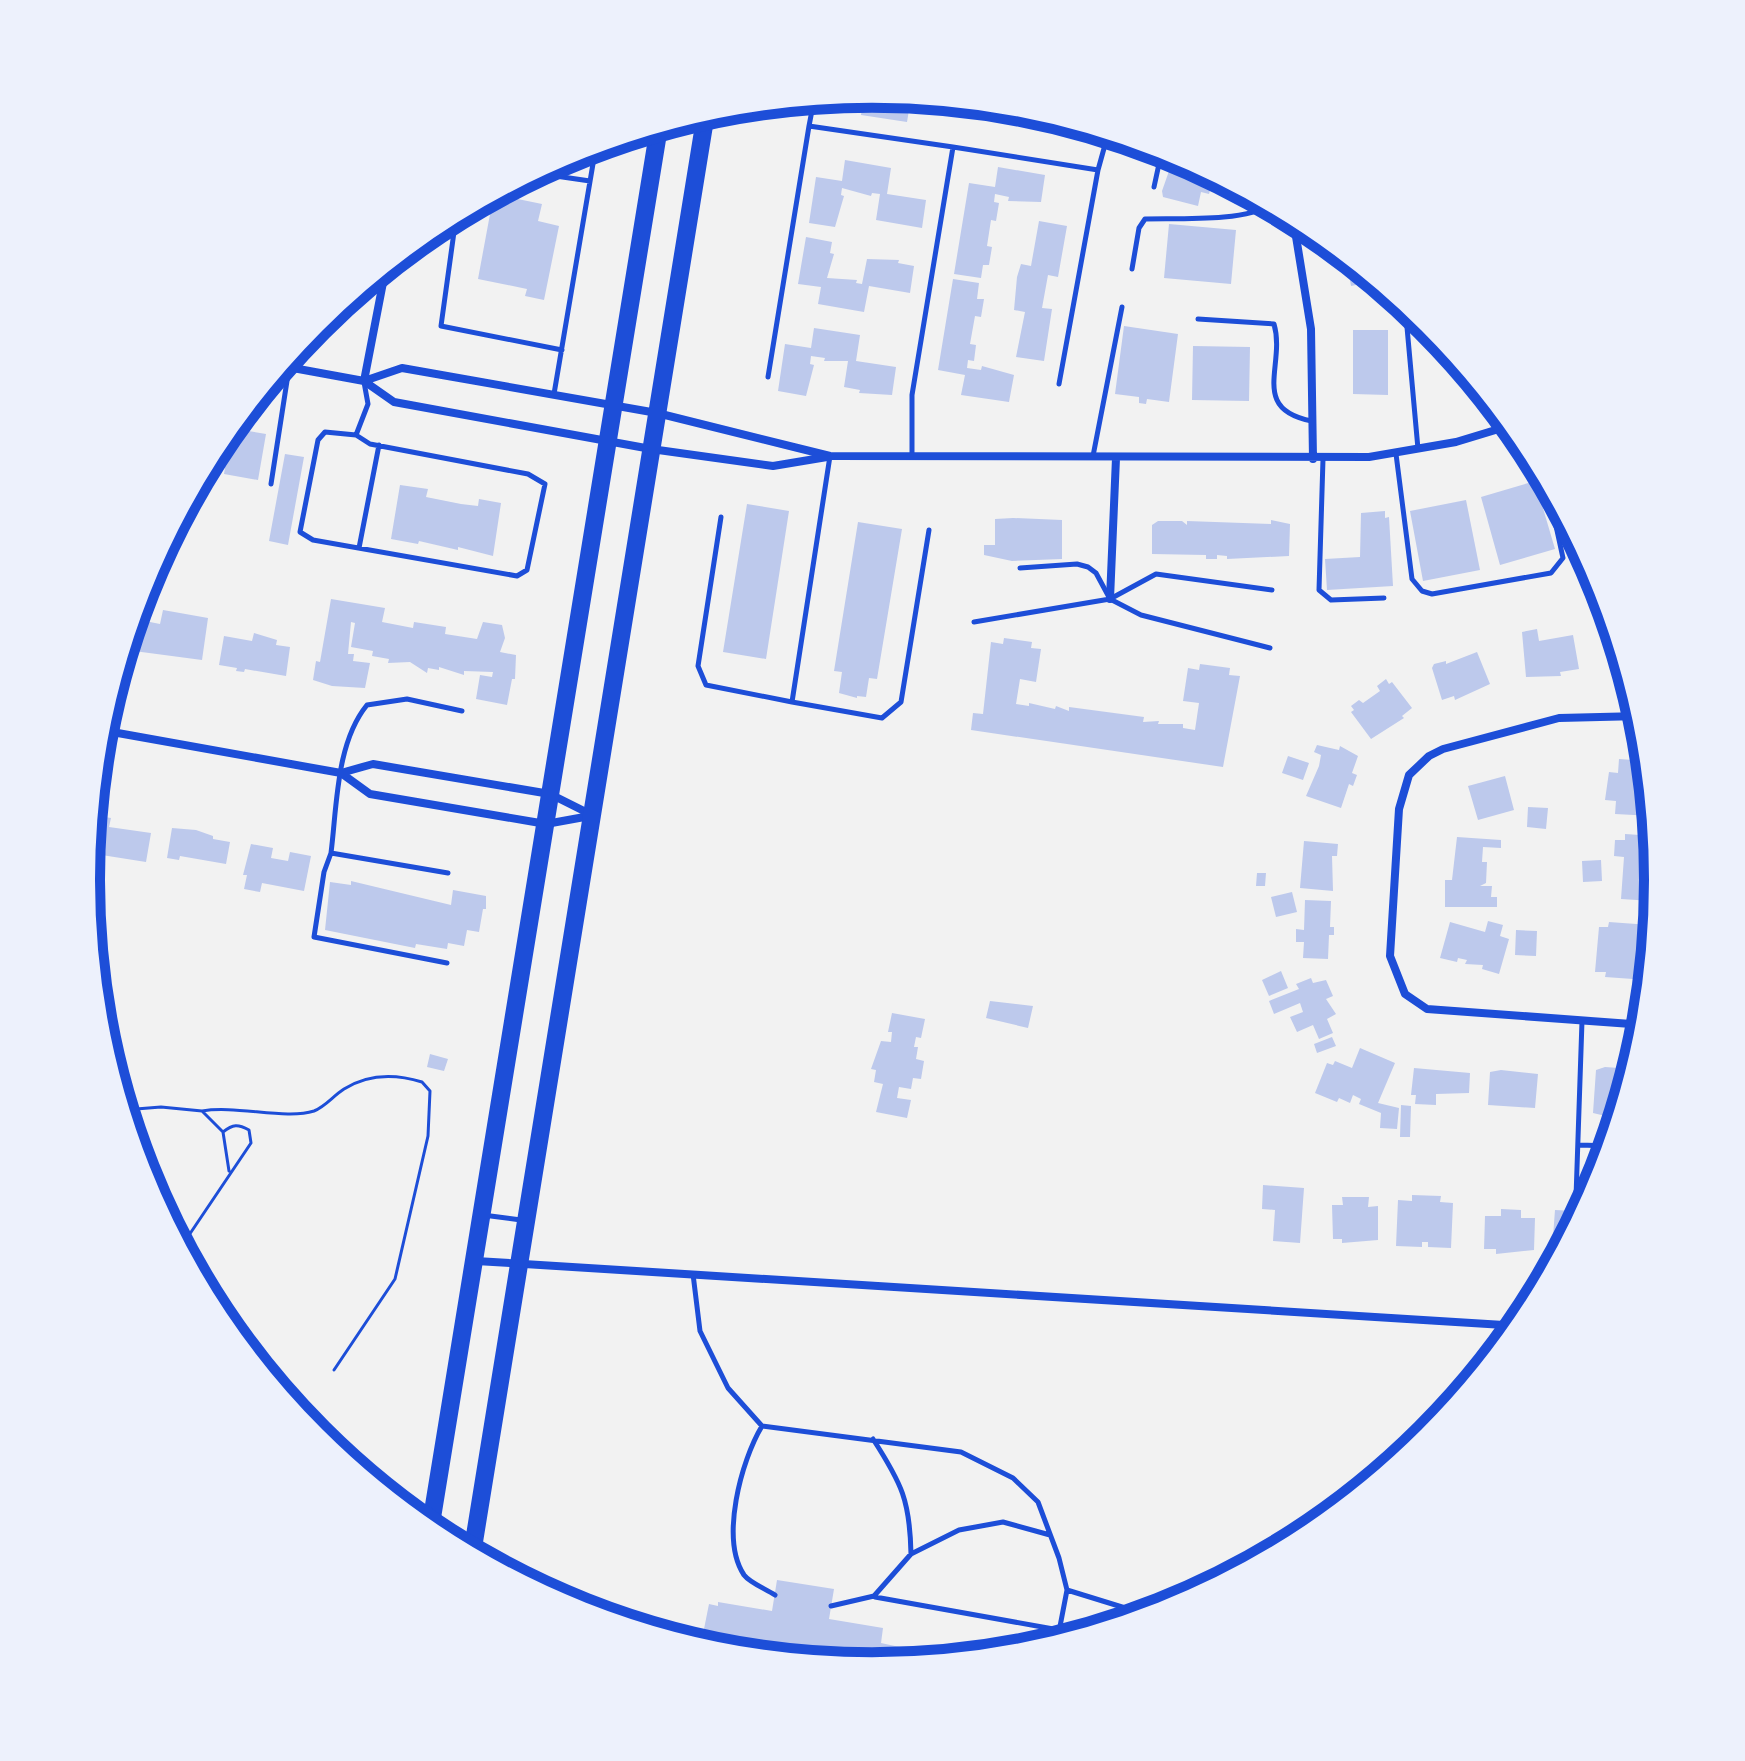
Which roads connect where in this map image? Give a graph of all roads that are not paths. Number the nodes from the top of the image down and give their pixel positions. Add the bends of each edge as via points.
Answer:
1 (812, 111) edge
2 (809, 126) junction
3 (704, 127) edge
4 (657, 139) edge
5 (1105, 144) edge
6 (953, 147) junction
7 (593, 161) edge
8 (1159, 164) edge
9 (1098, 170) junction
10 (557, 176) edge
11 (590, 181) junction
12 (1154, 187) dead end
13 (1257, 210) edge
14 (454, 232) edge
15 (1296, 234) edge
16 (1132, 269) dead end
17 (383, 284) edge
18 (1122, 307) dead end
19 (1198, 319) dead end
20 (1407, 323) edge
21 (562, 350) junction
22 (294, 368) edge
23 (768, 377) dead end
24 (284, 380) edge
25 (364, 381) junction
26 (1059, 384) dead end
27 (554, 394) junction
28 (613, 404) junction
29 (657, 413) junction
30 (1313, 421) junction
31 (1499, 429) edge
32 (356, 435) junction
33 (607, 439) junction
34 (379, 445) junction
35 (651, 449) junction
36 (1418, 450) junction
37 (1396, 454) junction
38 (830, 456) junction
39 (911, 457) junction
40 (1093, 457) junction
41 (1116, 458) junction
42 (1318, 459) junction
43 (271, 484) dead end
44 (721, 517) dead end
45 (1554, 518) edge
46 (929, 530) dead end
47 (359, 548) junction
48 (1020, 568) dead end
49 (1272, 590) dead end
50 (1384, 598) dead end
51 (1110, 599) junction
52 (974, 622) dead end
53 (1270, 648) dead end
54 (792, 702) junction
55 (462, 711) dead end
56 (1627, 716) edge
57 (115, 732) edge
58 (341, 773) junction
59 (550, 794) junction
60 (592, 816) junction
61 (546, 824) junction
62 (331, 853) junction
63 (448, 873) dead end
64 (447, 963) dead end
65 (1582, 1021) junction
66 (1631, 1024) edge
67 (1580, 1145) junction
68 (1598, 1146) edge
69 (1576, 1197) dead end
70 (482, 1215) junction
71 (526, 1220) junction
72 (475, 1261) junction
73 (519, 1264) junction
74 (693, 1273) junction
75 (1504, 1325) edge
76 (762, 1426) junction
77 (873, 1439) junction
78 (432, 1515) edge
79 (1052, 1536) junction
80 (474, 1542) edge
81 (911, 1554) junction
82 (1067, 1590) junction
83 (775, 1595) dead end
84 (874, 1596) junction
85 (831, 1606) dead end
86 (1130, 1609) edge
87 (1059, 1630) joint

1 - 2 lane
2 - 6 lane
2 - 23 lane
3 - 29 main road
4 - 28 main road
5 - 9 lane
6 - 9 lane
6 - 39 lane via 912,395
7 - 11 lane
8 - 12 lane
9 - 26 lane
10 - 11 lane
11 - 21 lane
13 - 16 lane via 1145,219
14 - 21 lane via 441,326
15 - 30 street via 1311,329
17 - 25 street
18 - 40 lane
19 - 30 lane via 1274,324 1274,396 1284,411
20 - 36 lane
21 - 27 lane
22 - 25 street
24 - 43 lane
25 - 27 street via 402,368
25 - 32 lane via 368,404
25 - 33 street via 394,402
27 - 28 street
28 - 29 street
28 - 33 main road
29 - 35 main road
29 - 38 street
30 - 42 street
31 - 36 street
32 - 34 lane
32 - 47 lane via 325,432 318,440 300,532 313,540
33 - 35 street
33 - 59 main road
34 - 47 lane
34 - 47 lane via 528,474 545,484 527,570 517,576
35 - 38 street via 773,466
35 - 60 main road
36 - 37 street
37 - 42 street
37 - 45 lane via 1412,579 1422,591 1432,594 1551,573 1563,558
38 - 39 street
38 - 54 lane
39 - 40 street
40 - 41 street
41 - 42 street
41 - 51 street
42 - 50 lane via 1319,590 1331,600
44 - 54 lane via 698,666 706,685
46 - 54 lane via 901,702 882,718
48 - 51 lane via 1088,567
49 - 51 lane via 1156,574
51 - 52 lane
51 - 53 lane via 1141,615
55 - 58 lane via 407,699 367,705 355,720
56 - 65 street via 1559,718 1443,749 1417,765 1402,792 1390,956 1405,994 1427,1009 1445,1012
57 - 58 street
58 - 59 street via 373,764
58 - 61 street via 370,794
58 - 62 lane
59 - 60 street
59 - 61 main road
60 - 61 street
60 - 71 main road
61 - 70 main road
62 - 63 lane
62 - 64 lane via 314,937
65 - 66 street
65 - 67 lane
67 - 68 lane
67 - 69 lane
70 - 71 lane
70 - 72 main road
71 - 73 main road
72 - 73 street
72 - 78 main road
73 - 74 street
73 - 80 main road
74 - 75 street
74 - 76 lane via 700,1331 728,1388
76 - 77 lane
76 - 83 lane via 749,1448 733,1548 745,1577
77 - 79 lane via 961,1452 1013,1478 1038,1502
77 - 81 lane via 896,1474 910,1511
79 - 81 lane via 1003,1522 959,1530
79 - 82 lane
81 - 84 lane
82 - 86 lane
82 - 87 lane
84 - 85 lane
84 - 87 lane

